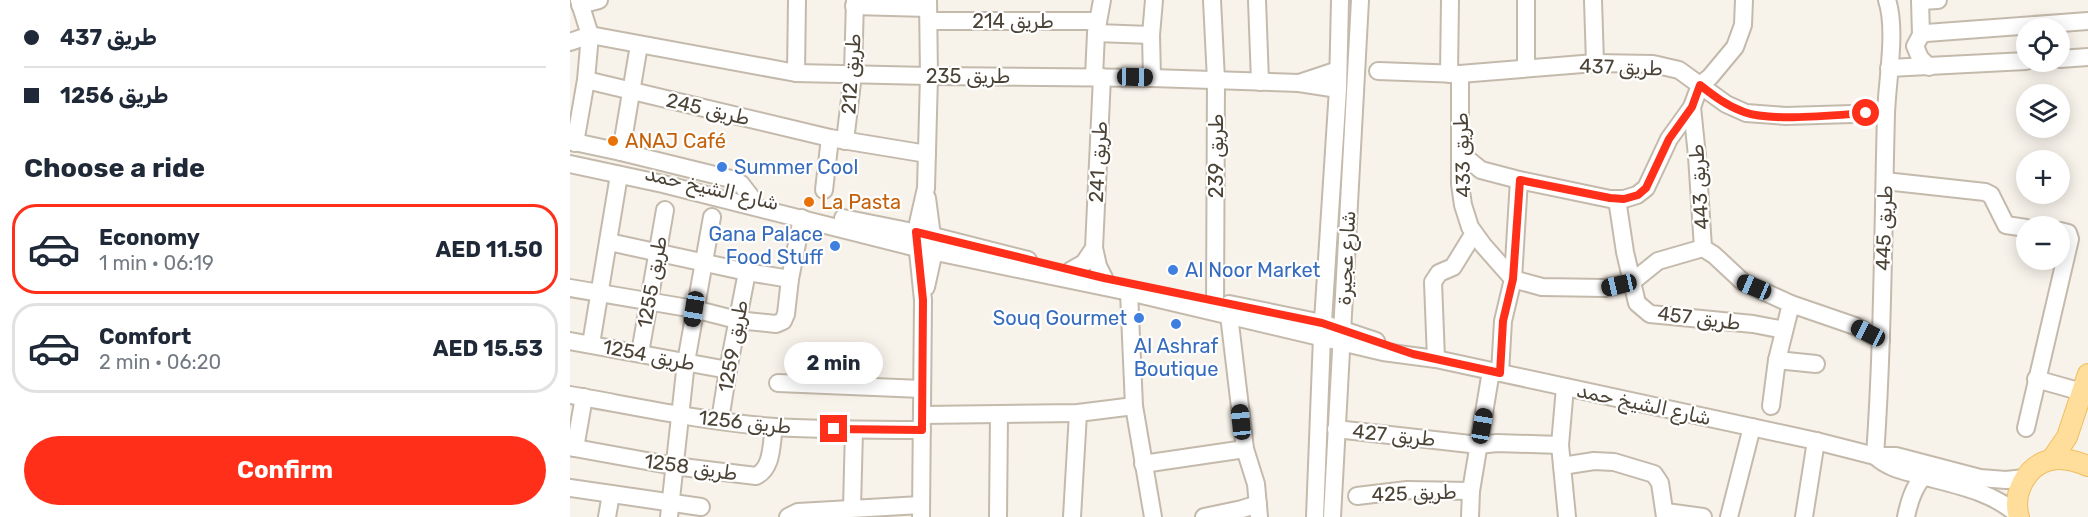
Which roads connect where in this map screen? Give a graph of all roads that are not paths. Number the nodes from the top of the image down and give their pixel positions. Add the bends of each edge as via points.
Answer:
1 (599, 0) edge
2 (797, 0) edge
3 (1102, 0) edge
4 (1154, 0) edge
5 (1212, 0) edge
6 (1257, 0) edge
7 (1340, 0) edge
8 (1360, 0) edge
9 (1450, 0) edge
10 (1526, 0) edge
11 (1593, 0) edge
12 (1744, 0) edge
13 (1887, 0) edge
14 (1938, 0) edge
15 (1920, 1) edge
16 (580, 2) edge
17 (855, 3) edge
18 (928, 10) edge
19 (2088, 21) edge
20 (1097, 27) junction
21 (590, 35) junction
22 (1151, 35) junction
23 (1921, 35) junction
24 (570, 42) edge
25 (639, 45) junction
26 (1358, 57) junction
27 (2088, 57) edge
28 (2070, 58) edge
29 (2016, 62) edge
30 (1595, 63) junction
31 (1929, 67) junction
32 (1526, 68) junction
33 (1889, 68) junction
34 (1338, 70) junction
35 (1378, 71) junction
36 (796, 73) junction
37 (853, 74) junction
38 (1454, 74) junction
39 (929, 76) junction
40 (1098, 76) junction
41 (1152, 78) junction
42 (1357, 78) junction
43 (586, 80) junction
44 (1215, 80) junction
45 (1260, 82) junction
46 (1299, 83) junction
47 (1700, 85) junction
48 (1338, 89) junction
49 (632, 91) junction
50 (1692, 107) junction
51 (1886, 113) junction
52 (837, 139) junction
53 (1669, 139) junction
54 (572, 147) edge
55 (1697, 150) junction
56 (621, 152) junction
57 (1460, 153) junction
58 (927, 154) junction
59 (570, 164) edge
60 (1480, 170) junction
61 (619, 175) junction
62 (1520, 180) junction
63 (1886, 181) junction
64 (1460, 184) junction
65 (926, 188) junction
66 (824, 190) dead end
67 (751, 197) junction
68 (1617, 199) junction
69 (665, 210) dead end
70 (711, 217) dead end
71 (802, 218) junction
72 (2016, 226) edge
73 (1474, 233) junction
74 (916, 240) junction
75 (609, 242) junction
76 (933, 244) junction
77 (1094, 248) junction
78 (1703, 248) junction
79 (658, 253) junction
80 (704, 263) junction
81 (2063, 270) edge
82 (1070, 271) junction
83 (747, 272) junction
84 (1104, 278) junction
85 (790, 279) junction
86 (1513, 279) junction
87 (1632, 282) junction
88 (570, 288) edge
89 (600, 292) junction
90 (1129, 292) junction
91 (923, 300) junction
92 (648, 302) junction
93 (1791, 304) junction
94 (1222, 308) junction
95 (694, 309) junction
96 (737, 320) junction
97 (1322, 330) junction
98 (1784, 330) junction
99 (1341, 335) junction
100 (1881, 340) junction
101 (570, 341) edge
102 (591, 344) junction
103 (640, 353) junction
104 (1436, 359) junction
105 (1777, 360) junction
106 (686, 362) junction
107 (1815, 364) dead end
108 (728, 370) junction
109 (1495, 372) junction
110 (2036, 380) junction
111 (778, 383) dead end
112 (2085, 383) edge
113 (1565, 387) junction
114 (922, 389) junction
115 (577, 396) edge
116 (1134, 406) junction
117 (1771, 406) dead end
118 (1077, 413) junction
119 (999, 414) junction
120 (681, 415) junction
121 (720, 420) junction
122 (922, 423) junction
123 (774, 427) junction
124 (1752, 427) junction
125 (2026, 428) dead end
126 (1336, 429) junction
127 (854, 430) junction
128 (1816, 441) junction
129 (1479, 445) junction
130 (1560, 445) junction
131 (572, 448) edge
132 (1245, 449) junction
133 (1875, 456) junction
134 (2051, 460) junction
135 (1143, 464) junction
136 (1562, 465) junction
137 (674, 466) junction
138 (2088, 466) edge
139 (1941, 467) junction
140 (1923, 476) junction
141 (2025, 478) junction
142 (570, 488) edge
143 (1471, 491) junction
144 (611, 494) junction
145 (1357, 496) dead end
146 (701, 507) dead end
147 (852, 508) junction
148 (670, 510) edge
149 (1258, 510) edge
150 (921, 511) edge
151 (1666, 514) edge
152 (2018, 516) edge
153 (607, 517) edge
154 (788, 517) edge
155 (998, 517) edge
156 (1072, 517) edge
157 (1153, 517) edge
158 (1204, 517) edge
159 (1315, 517) edge
160 (1332, 517) edge
161 (1470, 517) edge
162 (1567, 517) edge
163 (1703, 517) edge
164 (1730, 517) edge
165 (1804, 517) edge
166 (1906, 517) edge

1 - 16 street
2 - 36 street
3 - 20 street, طريق 241
4 - 22 street
5 - 44 street, طريق 239
6 - 45 street
7 - 34 street, شارع عجيرة
8 - 26 street, شارع عجيرة
9 - 38 street, طريق 433
10 - 32 street
11 - 30 street
12 - 47 street, طريق 443 via 1743,26 1735,47
13 - 33 street, طريق 445 via 1891,30
14 - 15 street
15 - 23 street
16 - 21 street
17 - 18 street, طريق 212
17 - 37 street, طريق 212
18 - 20 street, طريق 214
18 - 39 street
19 - 23 street
20 - 22 street, طريق 214
20 - 40 street, طريق 241
21 - 24 street
21 - 25 street, طريق 235
21 - 43 street
22 - 41 street
23 - 31 street via 1915,46
25 - 36 street, طريق 235
25 - 49 street
26 - 35 street
26 - 42 street, شارع عجيرة
27 - 28 street
29 - 31 street
30 - 32 street, طريق 437
30 - 47 street, طريق 437 via 1653,64 1679,70
31 - 33 street
32 - 38 street, طريق 437
33 - 51 street, طريق 445
34 - 46 street, طريق 235
34 - 48 street, شارع عجيرة
35 - 38 street, طريق 437
35 - 42 street, طريق 437
36 - 37 street, طريق 235
37 - 39 street, طريق 235
37 - 52 street, طريق 212
38 - 57 street, طريق 433
39 - 40 street, طريق 235
39 - 58 street
40 - 41 street, طريق 235
40 - 77 street, طريق 241
41 - 44 street, طريق 235
42 - 99 street, شارع عجيرة
43 - 49 street, طريق 245
43 - 54 street
44 - 45 street, طريق 235
44 - 94 street, طريق 239
45 - 46 street, طريق 235
46 - 48 street, طريق 235
47 - 50 street, طريق 443
47 - 51 street, طريق 437 via 1746,113
48 - 97 street, شارع عجيرة
49 - 52 street, طريق 245
49 - 56 street
50 - 53 street
50 - 55 street, طريق 443
51 - 63 street, طريق 445
52 - 58 street, طريق 245
52 - 66 street
53 - 55 street via 1688,141
53 - 68 street via 1646,188 1638,195
54 - 56 street
54 - 67 street, شارع الشيخ حمد
55 - 78 street, طريق 443
56 - 67 street via 731,179
57 - 60 street
57 - 64 street, طريق 433
58 - 65 street
59 - 61 street, شارع الشيخ حمد
60 - 62 street
60 - 64 street
61 - 71 street, شارع الشيخ حمد
61 - 75 street
62 - 68 street
62 - 86 street
63 - 72 street via 1985,192 1991,195 2006,225
63 - 100 street, طريق 445
64 - 73 street, طريق 433
65 - 74 street
65 - 76 street
67 - 74 street, شارع الشيخ حمد
68 - 87 street, طريق 457
69 - 79 street, طريق 1255
70 - 80 street
71 - 74 street, شارع الشيخ حمد
71 - 85 street
73 - 86 street, طريق 433
73 - 104 street via 1453,267 1439,273 1433,282
74 - 76 street, شارع الشيخ حمد
74 - 91 street
75 - 79 street
75 - 89 street
76 - 82 street, شارع الشيخ حمد
76 - 90 street, شارع الشيخ حمد
76 - 91 street
77 - 82 street via 1084,263
77 - 84 street, طريق 241
78 - 87 street via 1658,261
78 - 93 street via 1743,282
79 - 80 street
79 - 92 street, طريق 1255
80 - 83 street
80 - 95 street
81 - 110 street
82 - 84 street, شارع الشيخ حمد
83 - 85 street
83 - 96 street, طريق 1259
84 - 94 street, شارع الشيخ حمد
85 - 96 street via 783,321 776,324
86 - 87 street via 1542,287 1570,288 1605,288
86 - 109 street
87 - 98 street, طريق 457 via 1637,303 1650,314
88 - 89 street
89 - 92 street
89 - 102 street
90 - 94 street, شارع الشيخ حمد
90 - 116 street
91 - 114 street
92 - 95 street
92 - 103 street, طريق 1255
93 - 98 street
93 - 100 street via 1855,326
94 - 97 street, شارع الشيخ حمد
94 - 132 street, طريق 239
95 - 96 street
95 - 106 street
96 - 108 street, طريق 1259
97 - 99 street, شارع الشيخ حمد
97 - 159 street, شارع عجيرة
98 - 105 street
99 - 104 street, شارع الشيخ حمد via 1383,352
99 - 126 street, شارع عجيرة
100 - 133 street, طريق 445
101 - 102 street, طريق 1254
102 - 103 street, طريق 1254
103 - 106 street, طريق 1254
104 - 109 street, شارع الشيخ حمد
105 - 107 street
105 - 117 street
106 - 108 street, طريق 1254
106 - 120 street
108 - 121 street, طريق 1259
109 - 113 street, شارع الشيخ حمد
109 - 129 street
110 - 112 street
110 - 125 street
111 - 114 street
112 - 134 main road via 2067,437
113 - 124 street, شارع الشيخ حمد
113 - 130 street
114 - 122 street
115 - 120 street, طريق 1256
115 - 131 street
116 - 118 street, طريق 1256
116 - 135 street
118 - 119 street, طريق 1256
118 - 156 street
119 - 122 street, طريق 1256
119 - 155 street
120 - 121 street, طريق 1256
120 - 137 street
121 - 123 street, طريق 1256
122 - 127 street, طريق 1256
122 - 150 street
123 - 127 street, طريق 1256
123 - 137 street, طريق 1258 via 768,466 756,476
124 - 128 street, شارع الشيخ حمد
124 - 164 street
126 - 129 street, طريق 427
126 - 160 street, شارع عجيرة
127 - 147 street
128 - 133 street, شارع الشيخ حمد
128 - 165 street
129 - 130 street, طريق 427
129 - 143 street
130 - 136 street
131 - 137 street, طريق 1258
132 - 135 street
132 - 149 street, طريق 239 via 1256,484
133 - 139 street, شارع الشيخ حمد via 1896,456
133 - 140 street, شارع الشيخ حمد via 1891,468
134 - 138 main road via 2065,459
134 - 141 main road
135 - 157 street
136 - 151 street via 1614,462 1654,474 1660,483
136 - 162 street
137 - 148 street
139 - 140 street
139 - 141 street, شارع الشيخ حمد via 1994,480
140 - 152 street, شارع الشيخ حمد via 1980,491
140 - 166 street
141 - 152 main road via 2018,494
142 - 144 street
143 - 145 street, طريق 425 via 1407,490
143 - 161 street
144 - 148 street
144 - 153 street
146 - 148 street
147 - 150 street
147 - 154 street via 798,512
149 - 158 street
151 - 163 street

